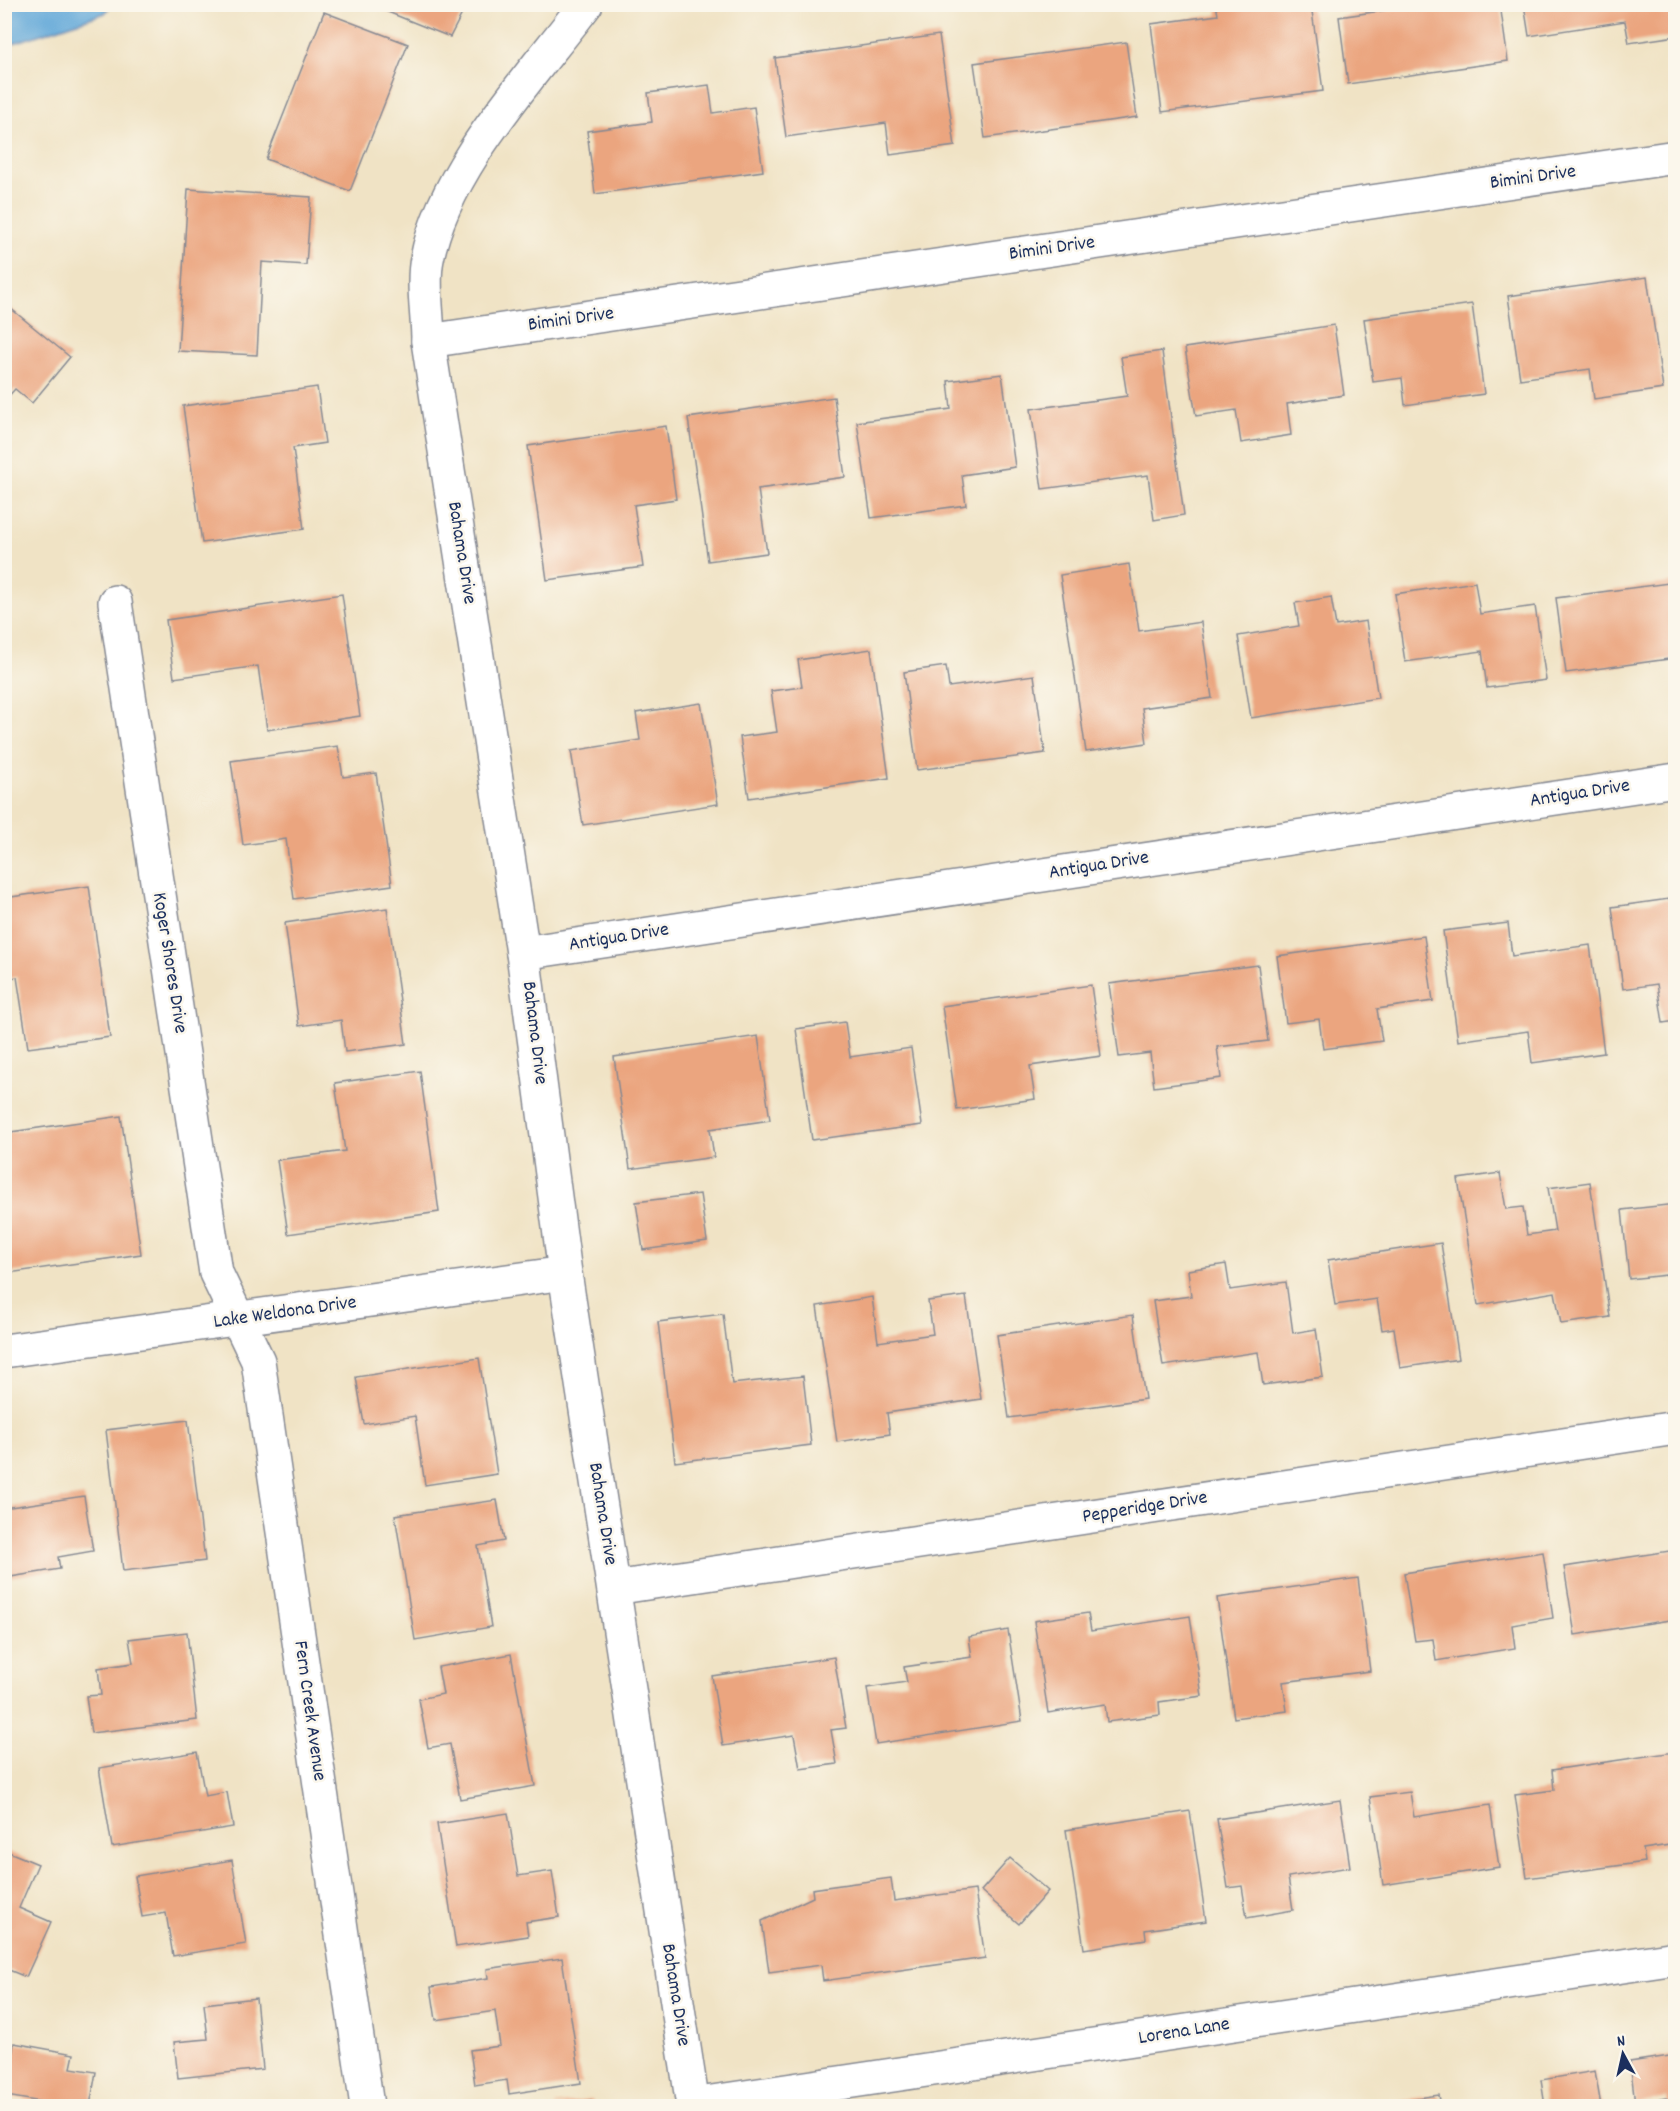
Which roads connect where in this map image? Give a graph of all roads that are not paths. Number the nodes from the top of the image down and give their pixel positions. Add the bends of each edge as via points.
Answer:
1 (586, 4) edge
2 (1676, 157) edge
3 (428, 341) junction
4 (115, 602) dead end
5 (1676, 780) edge
6 (523, 952) junction
7 (565, 1273) junction
8 (237, 1320) junction
9 (4, 1351) edge
10 (1676, 1428) edge
11 (614, 1588) junction
12 (1676, 1958) edge
13 (367, 2106) edge
14 (692, 2106) edge

1 - 3 street, Bahama Drive via 451,189 426,260
2 - 3 street, Bimini Drive
3 - 6 street, Bahama Drive
4 - 8 street, Koger Shores Drive via 216,1273
5 - 6 street, Antigua Drive
6 - 7 street, Bahama Drive
7 - 8 street, Lake Weldona Drive
7 - 11 street, Bahama Drive
8 - 9 street, Lake Weldona Drive
8 - 13 street, Fern Creek Avenue via 258,1361
10 - 11 street, Pepperidge Drive
11 - 14 street, Bahama Drive
12 - 14 street, Lorena Lane

